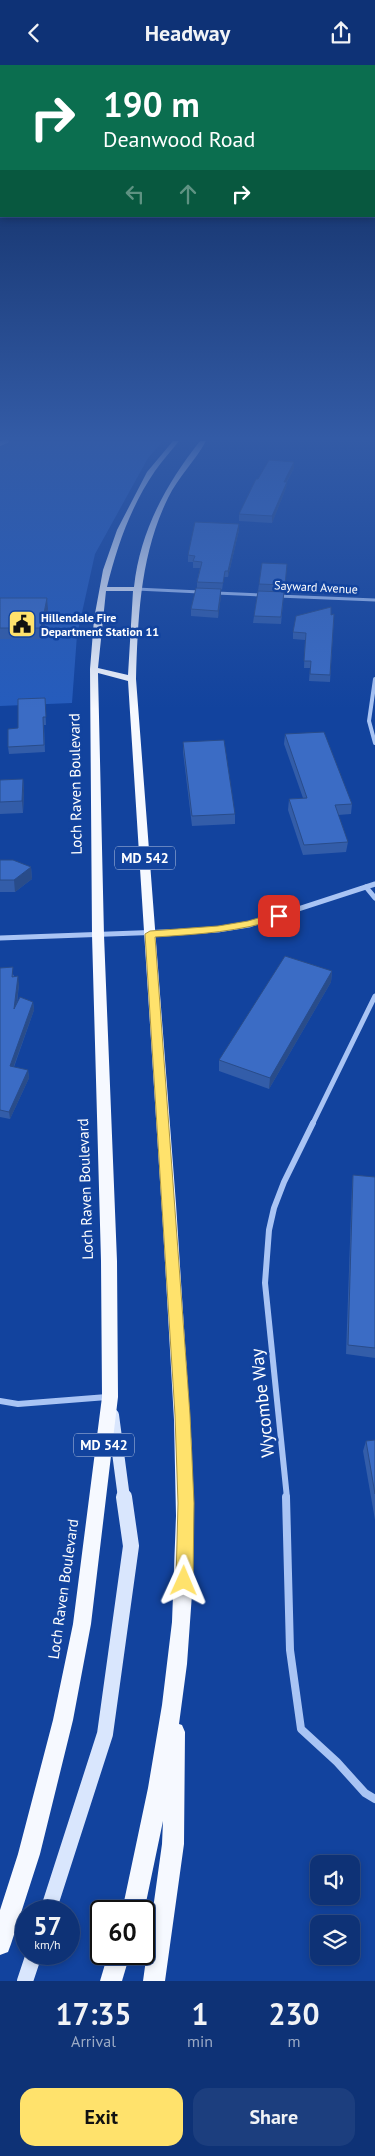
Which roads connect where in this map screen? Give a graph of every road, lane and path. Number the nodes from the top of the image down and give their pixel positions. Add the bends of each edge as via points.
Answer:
1 (122, 530) edge
2 (151, 530) edge
3 (102, 589) junction
4 (136, 589) junction
5 (201, 592) edge
6 (211, 593) edge
7 (375, 600) edge
8 (94, 669) junction
9 (132, 679) junction
10 (375, 679) edge
11 (375, 743) edge
12 (375, 883) edge
13 (366, 887) junction
14 (375, 898) edge
15 (150, 934) junction
16 (98, 935) junction
17 (0, 938) edge
18 (375, 996) edge
19 (110, 1397) junction
20 (0, 1401) edge
21 (175, 1684) junction
22 (375, 1799) edge
23 (52, 1900) edge
24 (135, 1900) edge
25 (0, 1944) edge
26 (30, 1965) edge
27 (116, 1965) edge
28 (25, 1981) edge
29 (111, 1981) edge
30 (154, 1981) edge

1 - 3 main road, Loch Raven Boulevard / MD 542
2 - 4 main road, MD 542 via 140,562
3 - 4 main road
3 - 8 main road, Loch Raven Boulevard / MD 542
4 - 5 street
4 - 9 main road, MD 542
6 - 7 street, Sayward Avenue
8 - 9 main road
8 - 16 main road, Loch Raven Boulevard / MD 542
9 - 15 main road, MD 542
10 - 11 street via 369,721
12 - 13 street
13 - 14 street
13 - 15 street via 249,925
15 - 16 street
15 - 21 main road, MD 542 via 186,1503 184,1581
16 - 17 street
16 - 19 main road, Loch Raven Boulevard / MD 542 via 109,1261
18 - 22 street, Wycombe Way via 281,1190 269,1229 265,1283 287,1502 290,1651 301,1729 365,1793
19 - 20 street via 18,1404
19 - 23 street via 131,1546 105,1734
19 - 25 main road, Loch Raven Boulevard / MD 542 via 80,1634 63,1720 29,1854
21 - 24 main road, MD 542 via 157,1805
21 - 30 main road via 173,1844
26 - 28 street
27 - 29 main road

